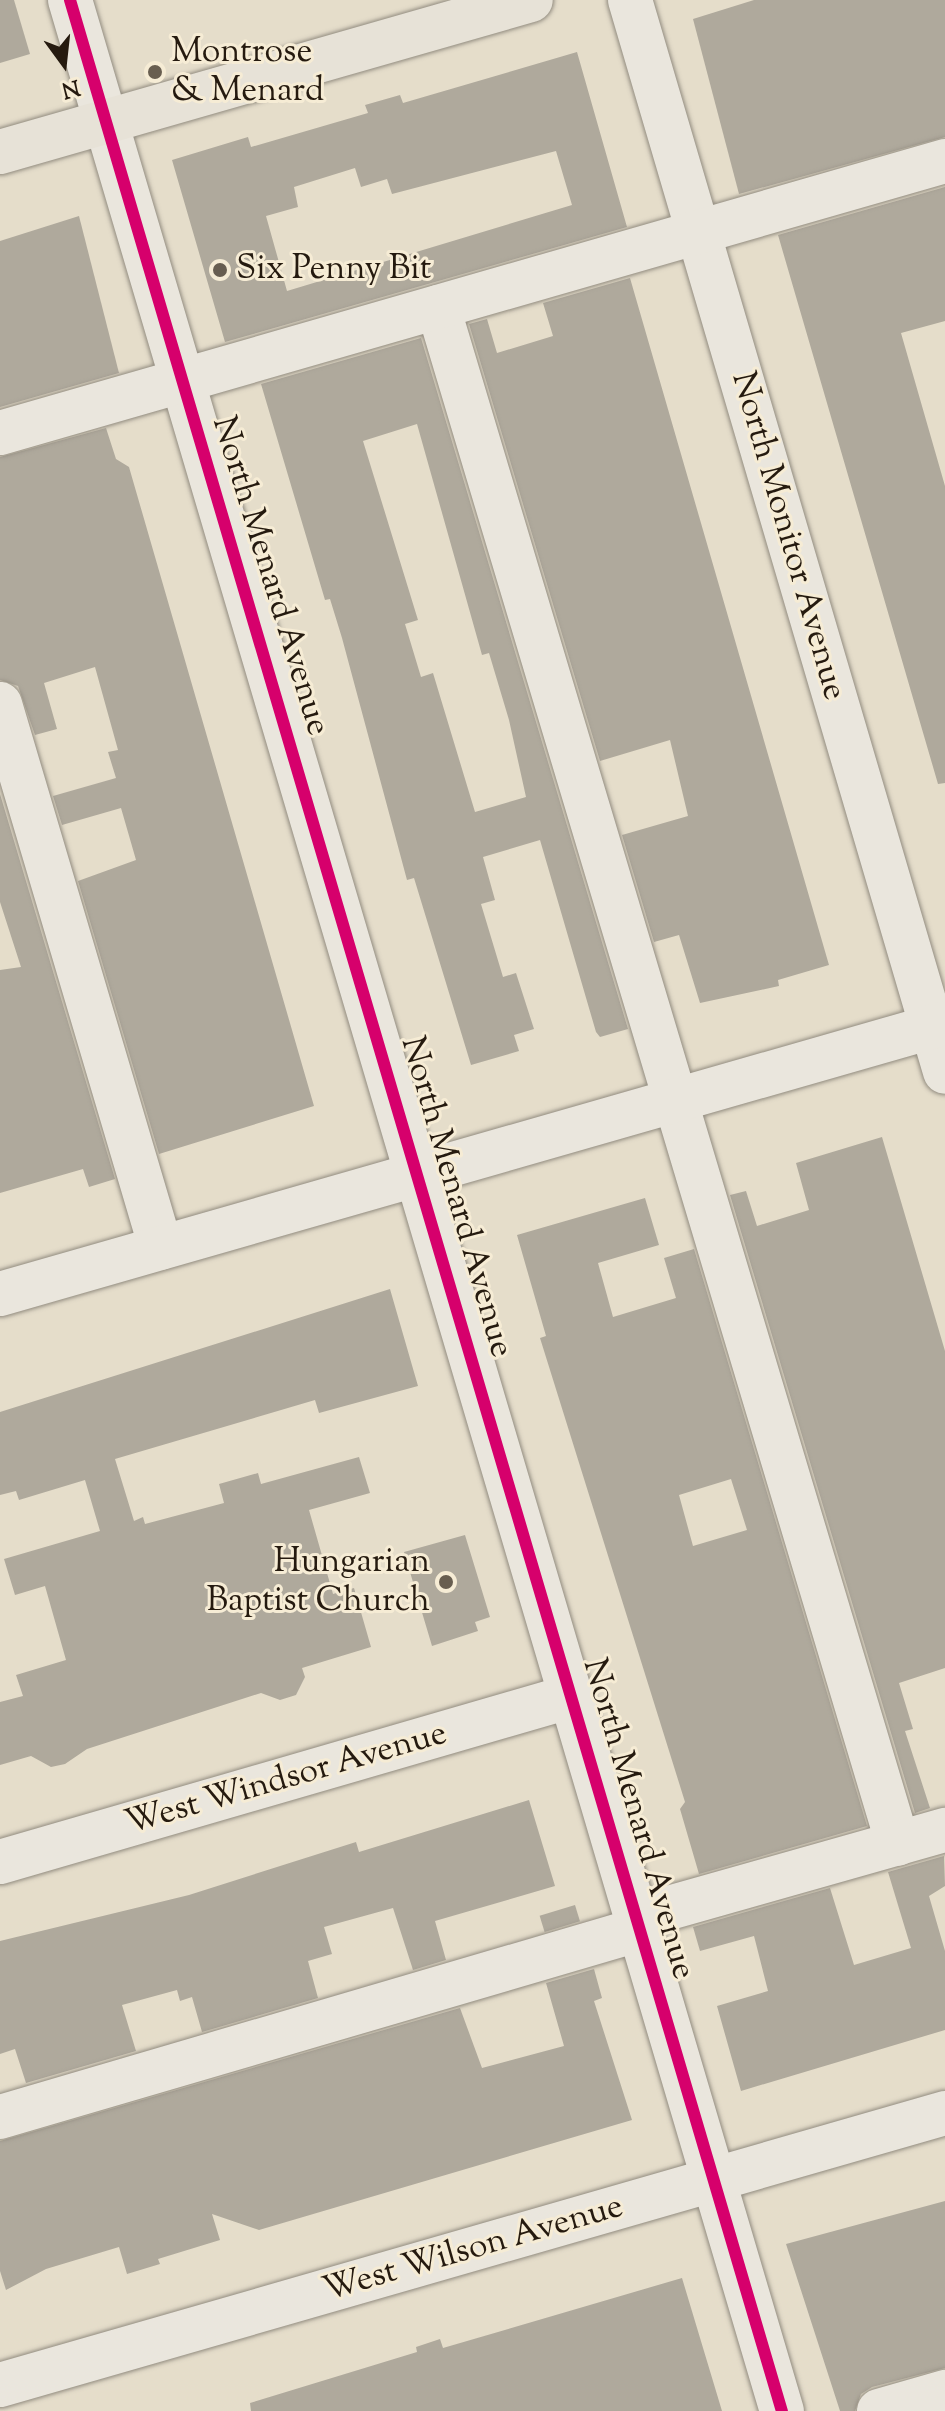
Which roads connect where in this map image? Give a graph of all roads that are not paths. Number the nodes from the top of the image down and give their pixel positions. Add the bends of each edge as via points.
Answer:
1 (70, 0) edge
2 (531, 0) edge
3 (630, 0) edge
4 (105, 122) junction
5 (0, 152) edge
6 (945, 161) edge
7 (698, 232) junction
8 (438, 307) junction
9 (183, 381) junction
10 (0, 433) edge
11 (0, 704) edge
12 (938, 1025) edge
13 (945, 1072) edge
14 (675, 1100) junction
15 (419, 1174) junction
16 (161, 1248) junction
17 (0, 1294) edge
18 (572, 1696) junction
19 (945, 1830) edge
20 (898, 1844) junction
21 (0, 1862) edge
22 (639, 1923) junction
23 (945, 2113) edge
24 (0, 2117) edge
25 (714, 2179) junction
26 (0, 2385) edge
27 (945, 2392) edge
28 (782, 2411) edge
29 (879, 2411) edge

1 - 4 street, North Menard Avenue
2 - 4 main road
3 - 7 street, North Monitor Avenue
4 - 5 main road
4 - 9 street, North Menard Avenue
6 - 7 street
7 - 8 street
7 - 12 street, North Monitor Avenue
8 - 9 street
8 - 14 street
9 - 10 street
9 - 15 street, North Menard Avenue
11 - 16 street
12 - 13 street, North Monitor Avenue
12 - 14 street
14 - 15 street
14 - 20 street
15 - 16 street
15 - 18 street, North Menard Avenue
16 - 17 street
18 - 21 street, West Windsor Avenue
18 - 22 street, North Menard Avenue
19 - 20 street
20 - 22 street
22 - 24 street
22 - 25 street, North Menard Avenue
23 - 25 street, West Wilson Avenue
25 - 26 street, West Wilson Avenue
25 - 28 street, North Menard Avenue
27 - 29 street

